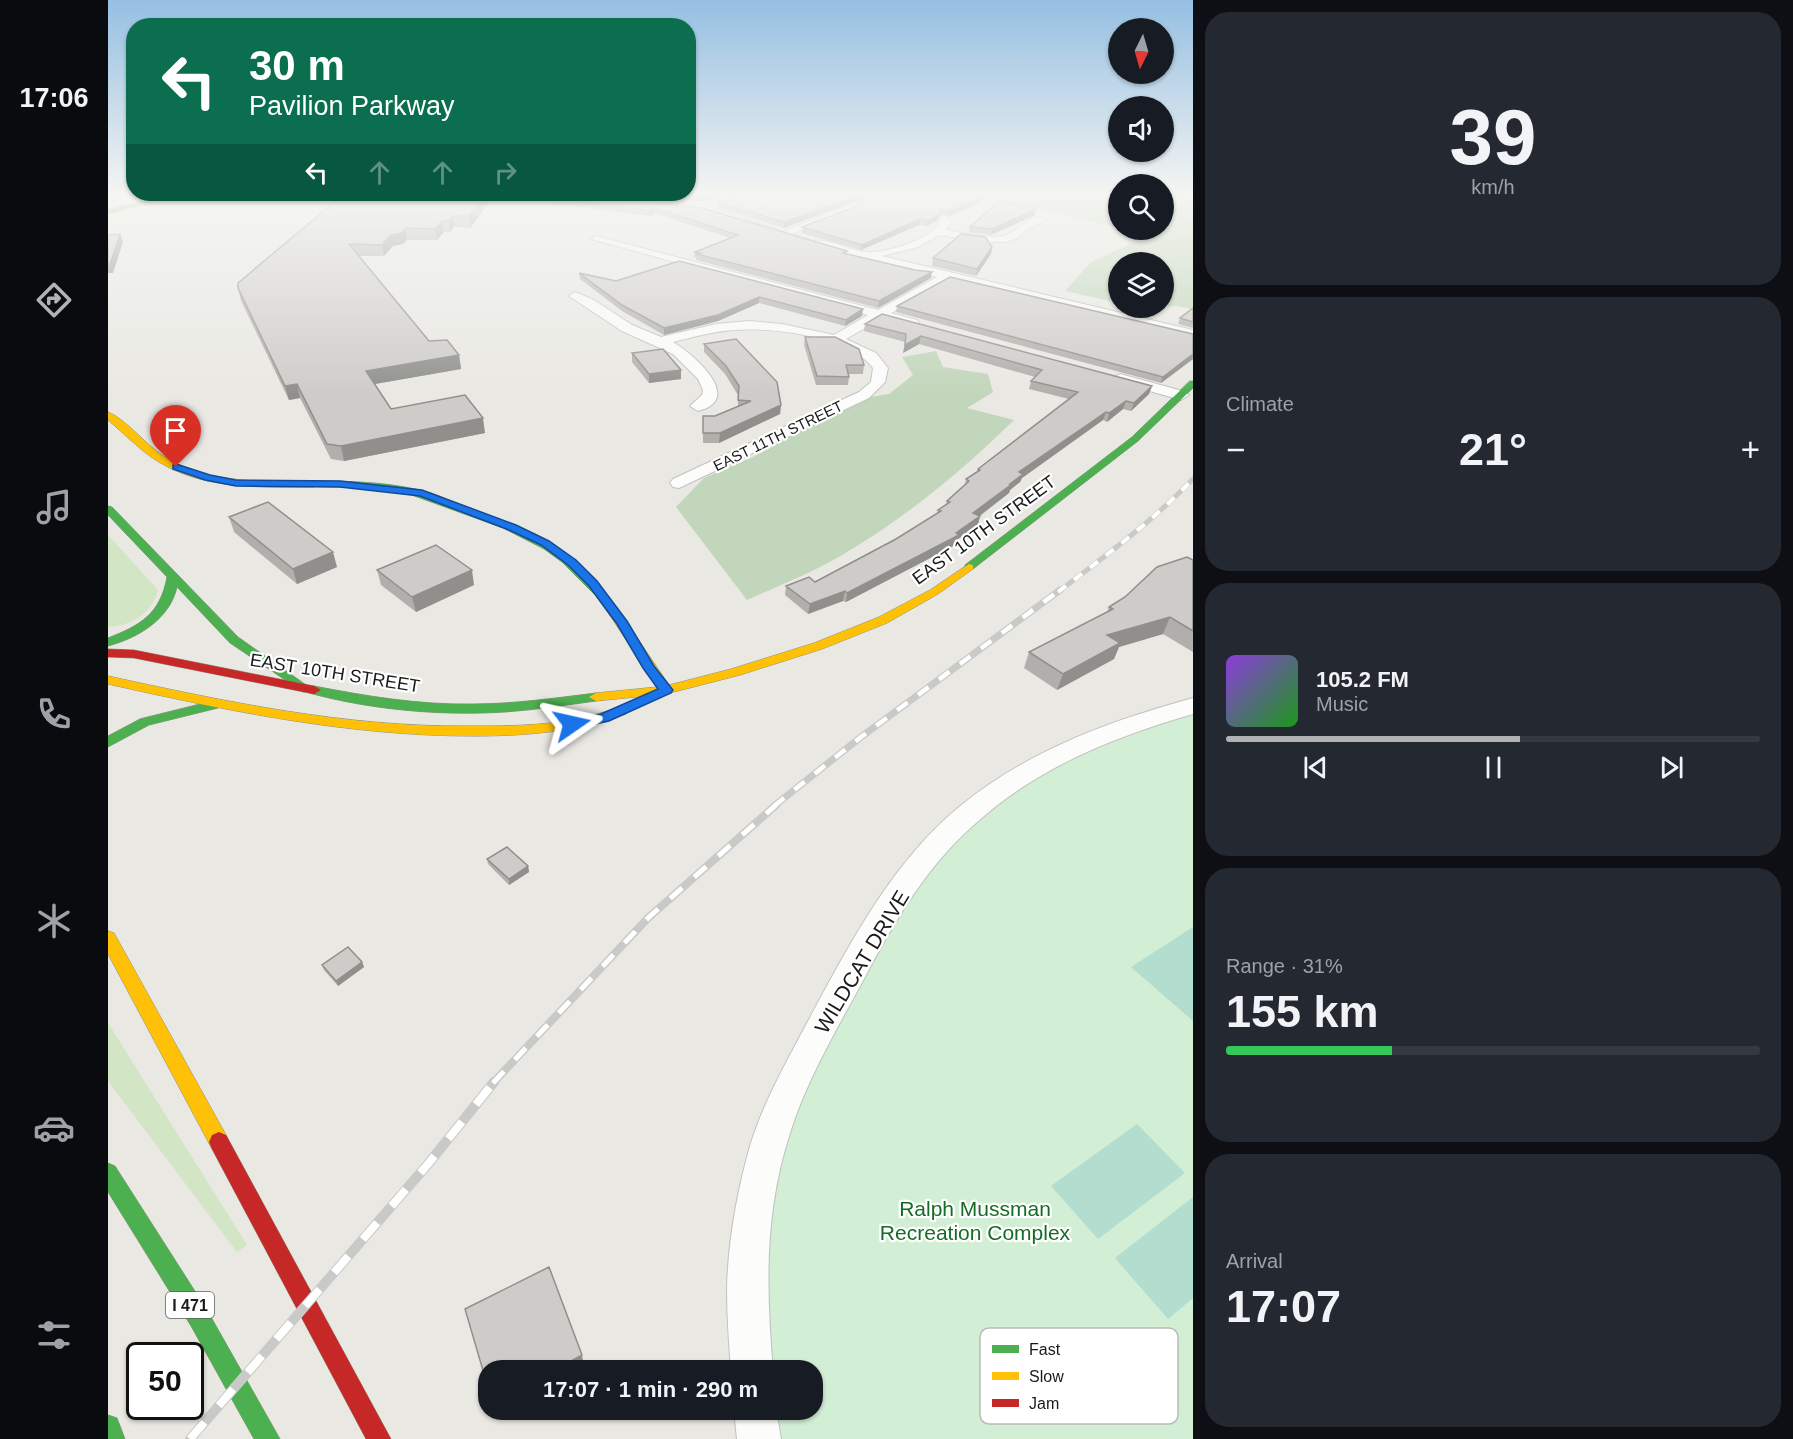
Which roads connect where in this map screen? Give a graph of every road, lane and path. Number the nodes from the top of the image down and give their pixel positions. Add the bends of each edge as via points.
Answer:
1 (680, 261) edge
2 (888, 261) edge
3 (947, 276) junction
4 (575, 296) dead end
5 (880, 314) junction
6 (925, 326) edge
7 (1193, 334) edge
8 (836, 339) junction
9 (662, 341) junction
10 (1103, 374) edge
11 (1193, 383) edge
12 (1181, 395) junction
13 (698, 406) dead end
14 (108, 415) edge
15 (108, 434) edge
16 (679, 483) dead end
17 (446, 504) junction
18 (108, 509) edge
19 (173, 577) junction
20 (108, 642) edge
21 (108, 653) edge
22 (108, 680) edge
23 (303, 688) junction
24 (666, 690) junction
25 (213, 705) junction
26 (1193, 706) edge
27 (108, 742) edge
28 (108, 938) edge
29 (108, 1173) edge
30 (751, 1360) edge
31 (756, 1420) edge
32 (108, 1427) edge
33 (113, 1439) edge
34 (268, 1439) edge
35 (379, 1439) edge
36 (759, 1439) edge

1 - 5 street
2 - 3 street
3 - 5 street
3 - 7 street
4 - 9 street via 594,303 626,327
5 - 6 street
5 - 8 street
8 - 9 street via 748,325 702,330
8 - 16 street, EAST 11TH STREET via 864,351 878,363 880,377 874,386 864,395
9 - 13 street via 694,363 710,386 709,398
10 - 12 street
11 - 12 main road, EAST 10TH STREET
12 - 24 main road, EAST 10TH STREET via 1135,439 934,592 883,620 818,646
14 - 17 main road via 164,461 188,472 236,483 387,488 422,494
15 - 17 main road via 157,473 192,486 223,492 342,495
17 - 24 main road via 513,527 545,543 572,563 622,623
18 - 19 main road
19 - 20 main road via 173,591 153,620
19 - 23 main road via 234,640
21 - 23 main road, EAST 10TH STREET via 134,654
22 - 25 main road, EAST 10TH STREET
23 - 24 main road, EAST 10TH STREET via 392,704 447,708 495,708
24 - 25 main road, EAST 10TH STREET via 605,718 556,728 497,731 397,732
25 - 27 main road via 172,712
26 - 30 street, WILDCAT DRIVE via 1117,728 1062,751 1022,776 952,829 916,871 872,936 778,1112 758,1195 747,1280
28 - 35 main road
29 - 34 main road, I 471 via 199,1318
31 - 36 street
32 - 33 main road

